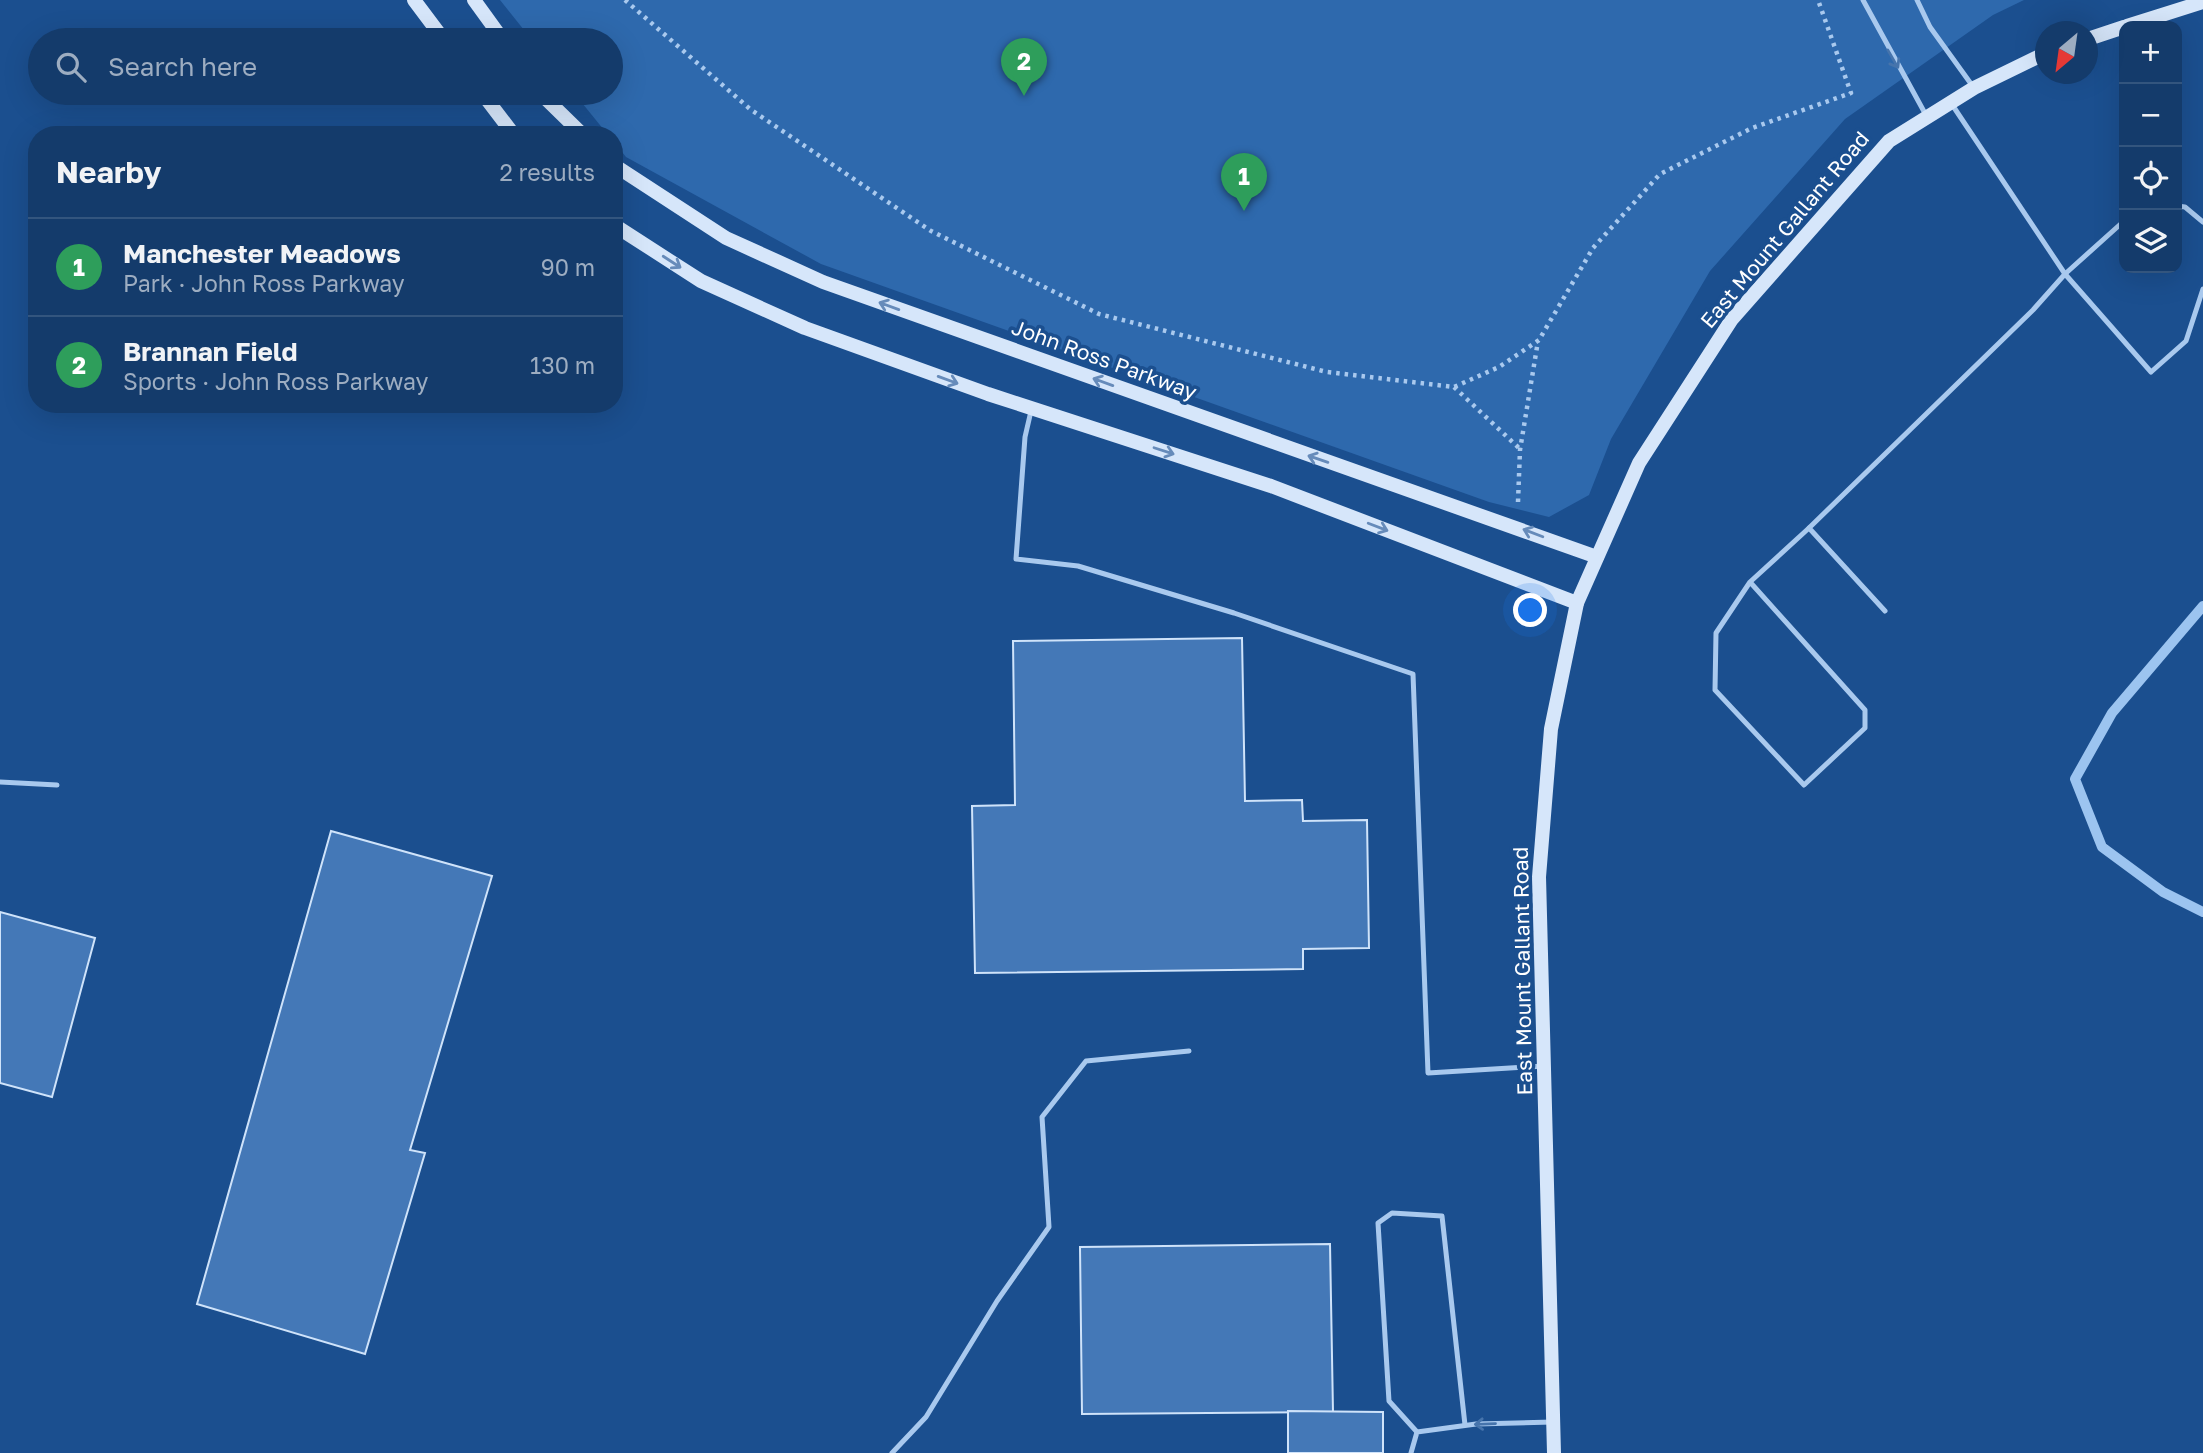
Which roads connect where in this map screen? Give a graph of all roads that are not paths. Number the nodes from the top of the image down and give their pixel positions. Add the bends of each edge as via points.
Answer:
1 (414, 0) edge
2 (474, 0) edge
3 (1863, 0) edge
4 (1917, 0) edge
5 (2203, 2) edge
6 (2144, 21) edge
7 (435, 28) edge
8 (494, 28) edge
9 (2119, 29) edge
10 (2098, 36) edge
11 (2035, 58) edge
12 (1974, 88) junction
13 (1951, 103) junction
14 (491, 105) edge
15 (552, 105) edge
16 (1927, 117) junction
17 (507, 126) edge
18 (574, 126) edge
19 (623, 171) edge
20 (2182, 207) edge
21 (2203, 222) edge
22 (2119, 225) edge
23 (623, 231) edge
24 (2065, 274) junction
25 (2203, 289) edge
26 (1031, 408) junction
27 (1810, 528) junction
28 (1597, 557) junction
29 (1750, 582) junction
30 (1577, 603) junction
31 (1885, 611) dead end
32 (0, 782) edge
33 (57, 785) dead end
34 (1189, 1051) dead end
35 (1544, 1066) junction
36 (1553, 1422) junction
37 (1465, 1425) junction
38 (1417, 1432) junction
39 (892, 1453) edge
40 (1411, 1453) edge
41 (1554, 1453) edge

1 - 7 street
2 - 8 street
3 -> 16 lane
4 - 12 lane via 1930,27
5 - 6 street
9 - 10 street
11 - 12 street, East Mount Gallant Road
12 - 13 street, East Mount Gallant Road
13 - 16 street, East Mount Gallant Road
13 - 24 lane
14 - 17 street
15 - 18 street
16 - 28 street, East Mount Gallant Road via 1889,141 1732,318 1639,463
28 -> 19 street, John Ross Parkway via 823,282 726,238
20 - 21 lane
22 - 24 lane
23 -> 26 street via 701,281 805,328
24 - 25 lane via 2151,372 2186,341
24 - 27 lane
26 -> 30 street via 1270,486
26 - 35 lane via 1016,559 1078,566 1413,674 1428,1073
27 - 29 lane
27 - 31 lane
28 - 30 street, East Mount Gallant Road
29 - 29 lane via 1716,633 1715,690 1804,785 1865,728 1865,710
30 - 35 street, East Mount Gallant Road via 1551,729 1539,877
32 - 33 lane
34 - 39 lane via 1086,1061 1042,1117 1049,1227 926,1417
35 - 36 street, East Mount Gallant Road
36 -> 37 lane
36 - 41 street, East Mount Gallant Road
37 - 38 lane
37 - 38 lane via 1443,1216 1392,1213 1378,1223 1389,1401
38 - 40 lane

